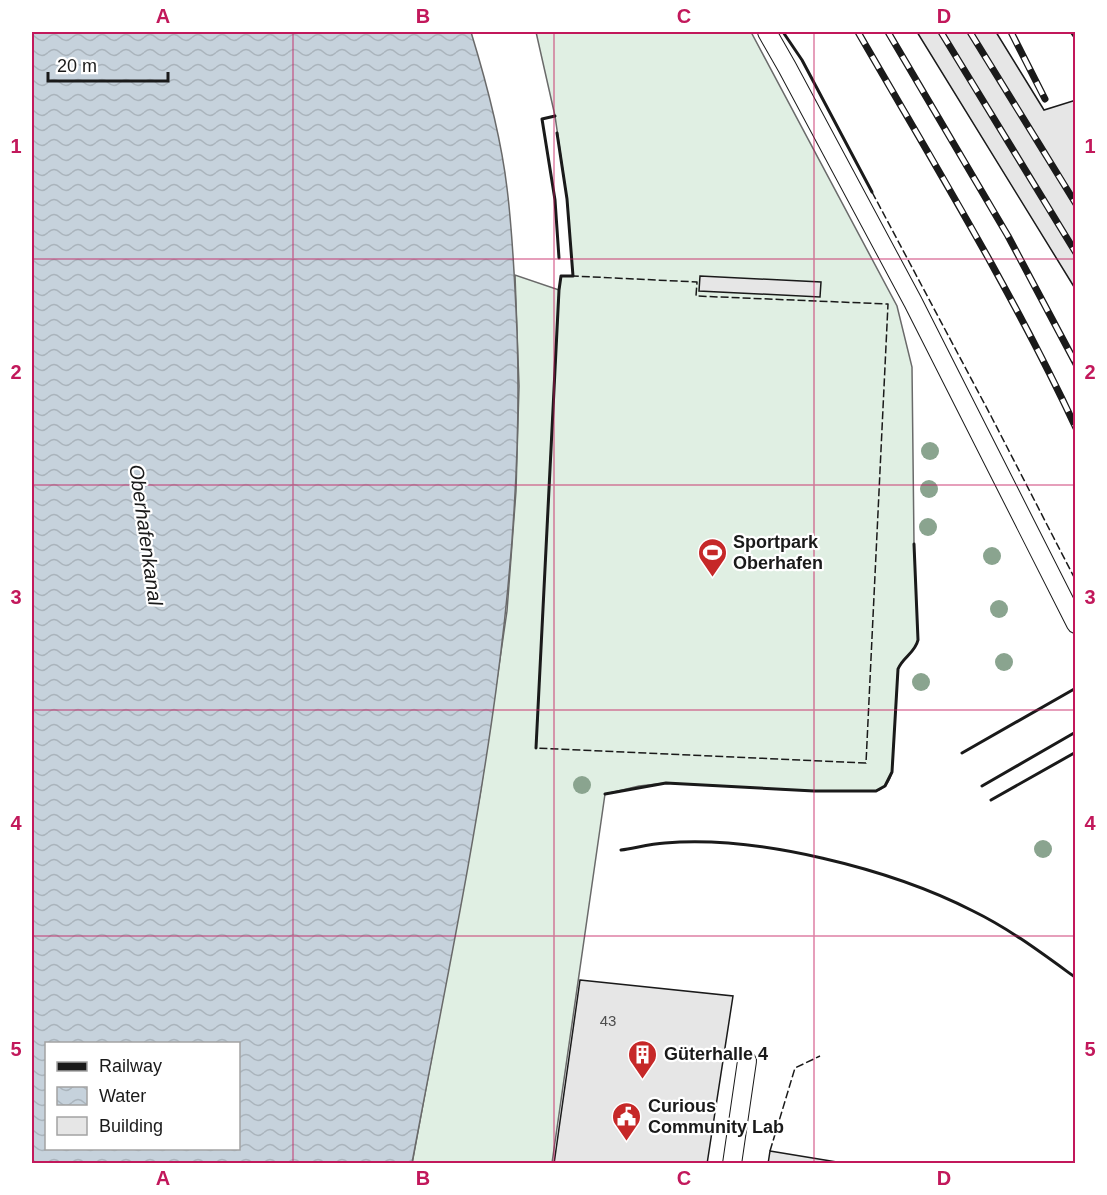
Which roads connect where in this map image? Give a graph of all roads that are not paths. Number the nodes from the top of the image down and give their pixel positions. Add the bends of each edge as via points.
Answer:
1 (766, 32) edge
2 (1076, 624) edge
3 (747, 1061) dead end
4 (732, 1164) edge

1 - 2 lane via 913,302
3 - 4 lane

